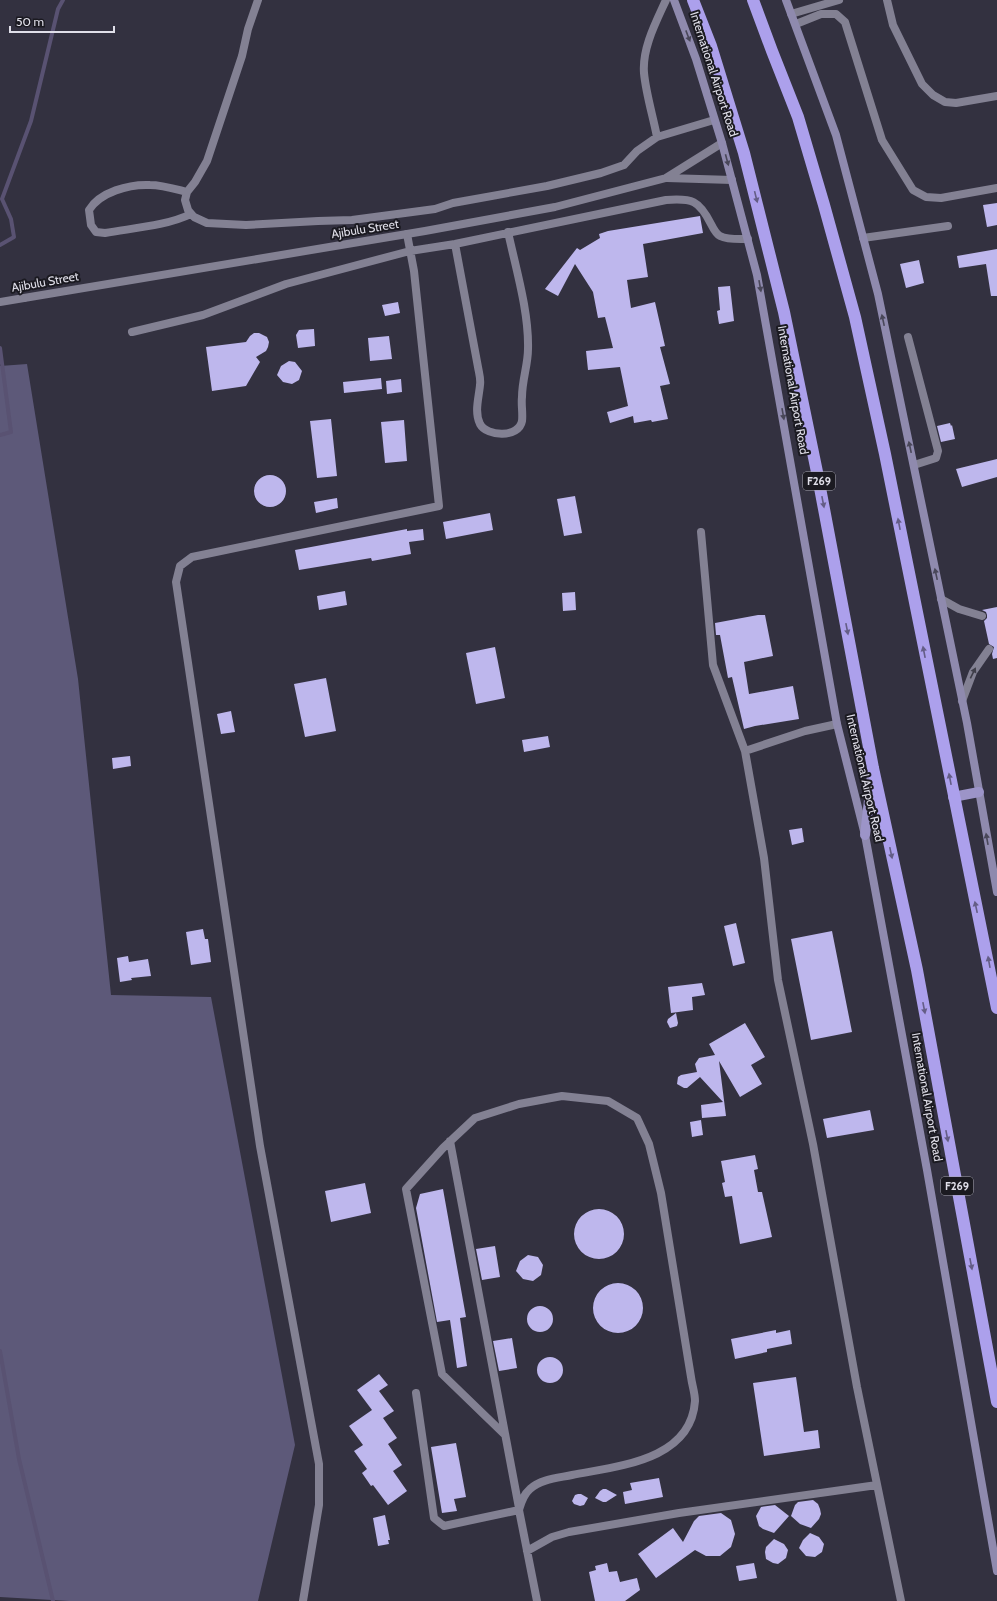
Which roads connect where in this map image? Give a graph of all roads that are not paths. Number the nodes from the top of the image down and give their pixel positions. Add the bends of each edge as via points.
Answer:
1 (258, 0) edge
2 (666, 0) edge
3 (674, 0) edge
4 (693, 0) edge
5 (753, 0) edge
6 (786, 0) edge
7 (839, 0) edge
8 (886, 0) edge
9 (791, 14) junction
10 (796, 24) junction
11 (997, 96) edge
12 (714, 120) junction
13 (657, 137) junction
14 (722, 143) junction
15 (666, 178) junction
16 (732, 180) junction
17 (997, 188) edge
18 (187, 192) junction
19 (191, 214) junction
20 (948, 226) dead end
21 (508, 232) junction
22 (407, 234) junction
23 (863, 238) junction
24 (748, 239) junction
25 (455, 244) junction
26 (410, 251) junction
27 (0, 302) edge
28 (132, 332) dead end
29 (908, 337) dead end
30 (914, 465) junction
31 (701, 532) dead end
32 (941, 600) junction
33 (982, 616) dead end
34 (989, 648) dead end
35 (962, 701) junction
36 (837, 724) junction
37 (745, 751) junction
38 (873, 768) junction
39 (979, 792) junction
40 (953, 797) junction
41 (865, 835) junction
42 (997, 892) edge
43 (997, 1008) edge
44 (450, 1141) junction
45 (416, 1393) dead end
46 (997, 1402) edge
47 (504, 1434) junction
48 (877, 1485) junction
49 (519, 1510) junction
50 (527, 1551) junction
51 (997, 1571) edge
52 (303, 1601) edge
53 (537, 1601) edge
54 (902, 1601) edge

1 - 18 street via 207,161
2 - 13 street via 652,30 644,72
3 -> 12 main road, International Airport Road via 696,59
4 -> 38 highway, International Airport Road / F269 via 711,46 744,153 784,312
40 -> 5 highway via 855,317 798,117
6 - 9 main road
7 - 9 street
8 - 11 street via 893,24 915,71 922,84 933,95 946,102 956,103
9 - 10 main road
10 - 17 street via 821,14 836,14 845,22 882,140 913,190 926,197 941,198
10 - 23 main road via 836,135
12 - 13 street
12 - 14 main road, International Airport Road
13 - 19 street via 637,150 624,165 601,173 435,209 352,220 246,225 207,223
14 - 15 street, Ajibulu Street
14 -> 16 main road, International Airport Road
15 - 16 street
15 - 22 street, Ajibulu Street via 555,207
16 - 24 main road, International Airport Road
18 - 19 street via 185,200
18 - 19 street via 150,185 104,195 95,201 89,210 91,225 96,232 106,233 168,222
20 - 23 street
21 - 24 street via 679,199 700,205 718,236
21 - 25 street
21 - 25 street via 527,322 528,350 522,396 522,422 514,432 488,432 479,423 477,413 481,383
22 - 26 street
22 - 27 street, Ajibulu Street
30 -> 23 main road via 878,294
24 -> 36 main road, International Airport Road via 759,282
25 - 26 street
26 - 28 street via 286,284 203,315
26 - 52 street via 439,506 192,557 180,566 176,582 260,1146 320,1464 319,1505
29 - 30 street via 938,451 936,458
32 -> 30 main road
31 - 37 street via 713,665
32 - 33 street
32 - 35 main road
35 -> 34 street via 973,672
35 - 39 main road
36 - 37 street via 805,731
36 - 41 main road, International Airport Road
37 - 48 street via 764,858 778,980 813,1144
38 - 41 main road
38 -> 46 highway, International Airport Road / F269 via 916,970
39 - 40 main road
42 -> 39 main road
43 -> 40 highway
41 - 51 main road, International Airport Road
44 - 47 street
44 - 47 street via 406,1189 442,1374
44 - 49 street via 476,1118 519,1104 562,1096 608,1101 637,1118 649,1144 661,1193 694,1393 695,1401 690,1420 682,1434 670,1446 650,1457 633,1463 543,1481 529,1489 522,1499
45 - 49 street via 434,1518 444,1526
47 - 49 street
48 - 50 street via 679,1513 569,1532
48 - 54 street
49 - 50 street
50 - 53 street

